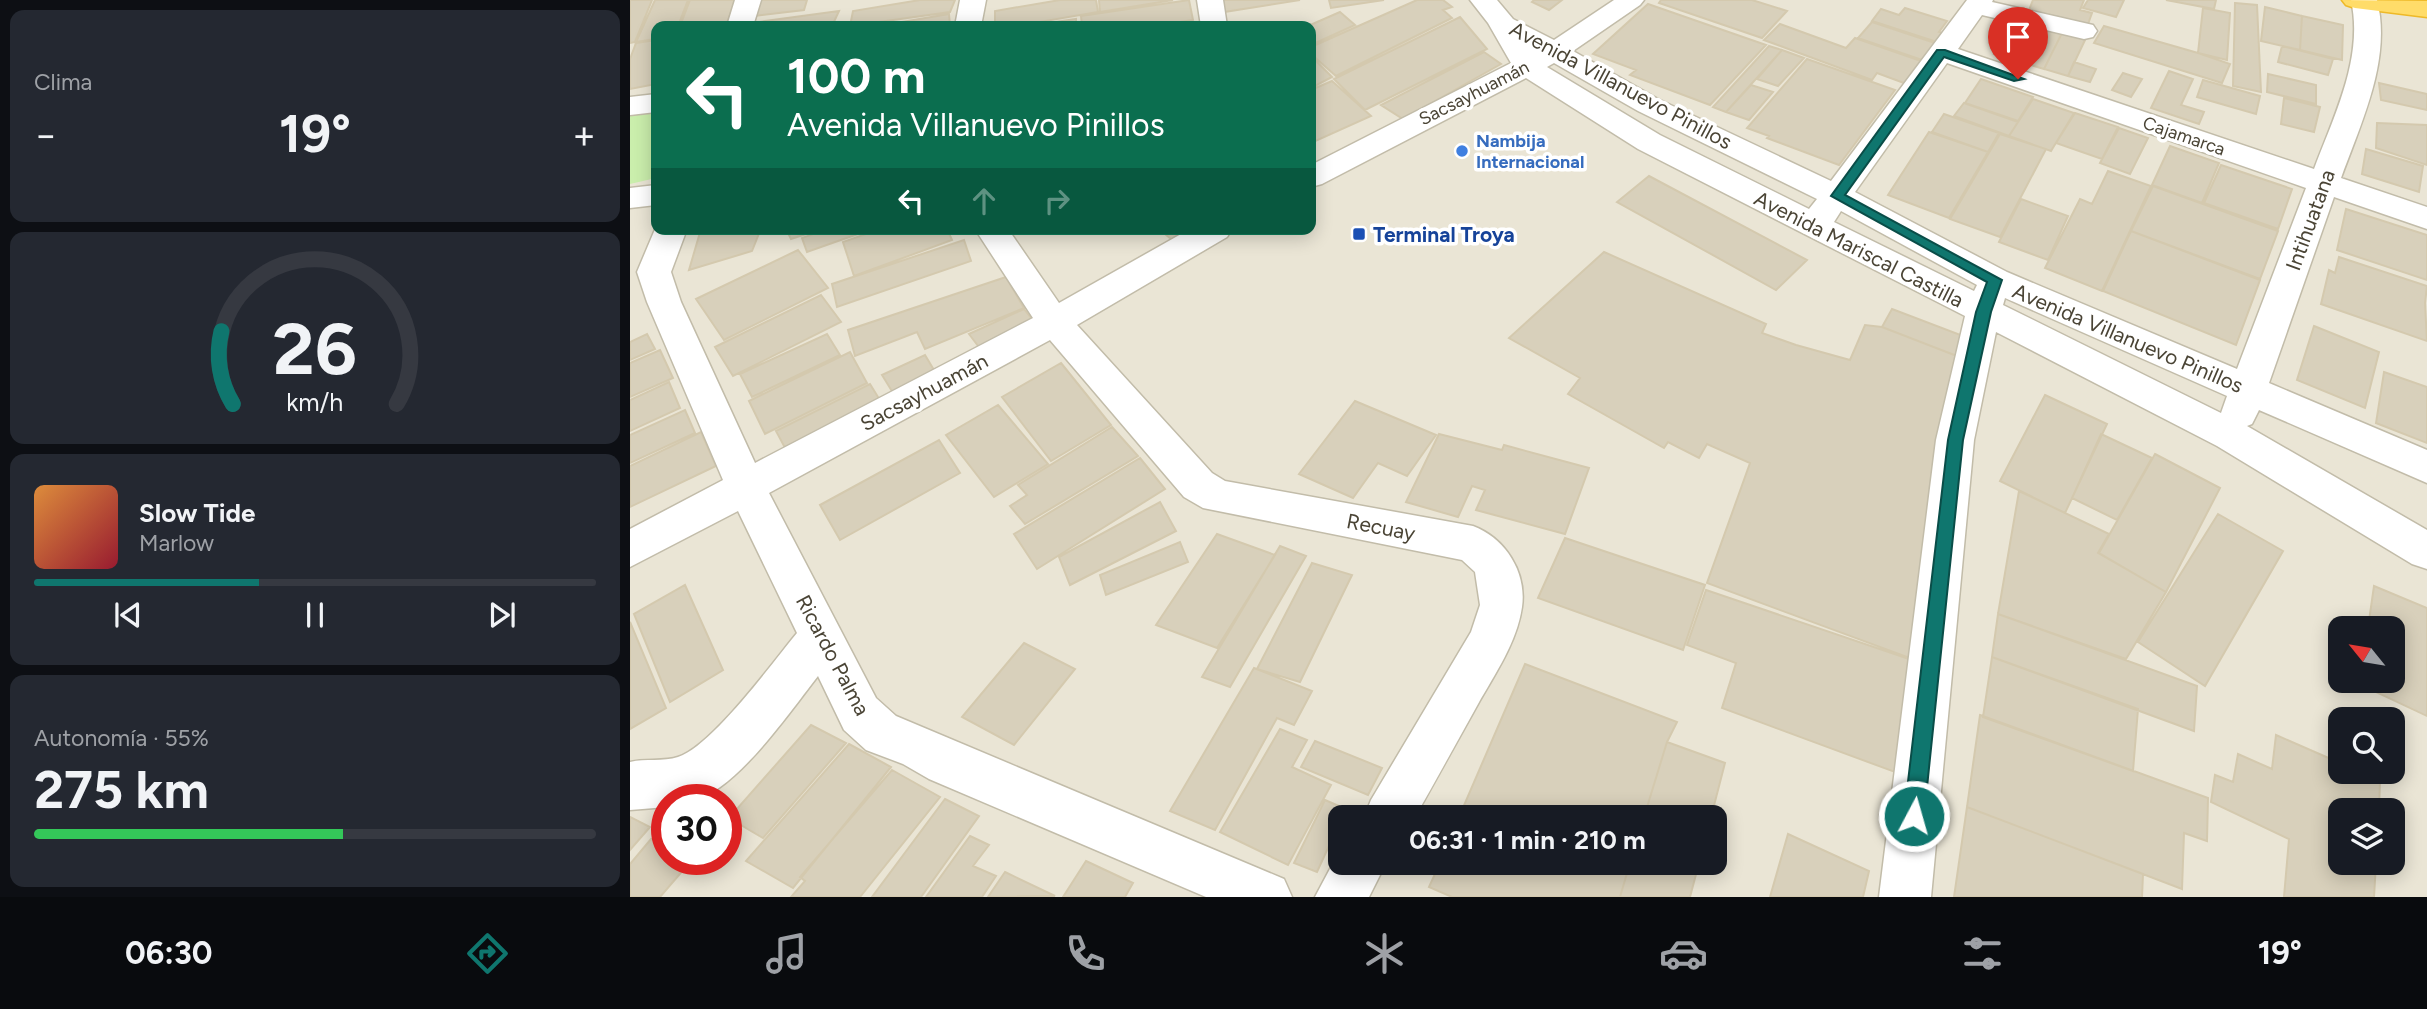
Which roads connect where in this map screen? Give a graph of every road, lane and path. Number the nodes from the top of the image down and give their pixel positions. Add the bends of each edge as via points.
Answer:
1 (748, 0) edge
2 (973, 0) edge
3 (1210, 0) edge
4 (1631, 0) edge
5 (2361, 0) edge
6 (1978, 3) edge
7 (2427, 9) edge
8 (1492, 10) edge
9 (742, 21) edge
10 (969, 21) edge
11 (1213, 21) edge
12 (2084, 31) dead end
13 (1941, 52) junction
14 (1540, 59) junction
15 (651, 104) edge
16 (630, 106) edge
17 (1316, 174) edge
18 (2323, 183) junction
19 (651, 196) edge
20 (1837, 196) junction
21 (630, 198) edge
22 (2427, 218) edge
23 (1813, 226) junction
24 (669, 235) edge
25 (994, 235) edge
26 (1206, 235) edge
27 (1989, 296) junction
28 (1054, 322) junction
29 (2249, 390) junction
30 (2230, 435) junction
31 (2427, 467) edge
32 (746, 487) junction
33 (630, 549) edge
34 (2427, 551) edge
35 (822, 636) junction
36 (630, 786) edge
37 (1395, 805) edge
38 (1354, 875) edge
39 (1266, 897) edge
40 (1341, 897) edge
41 (1905, 897) edge

1 - 9 street
2 - 10 street
3 - 11 street
4 - 14 street, Sacsayhuamán
5 - 7 highway
5 - 18 street, Intihuatana via 2370,24 2359,87
6 - 12 street
6 - 13 street
8 - 14 street, Avenida Mariscal Castilla
13 - 18 street, Cajamarca
13 - 20 street
14 - 17 street, Sacsayhuamán
14 - 20 street, Avenida Villanuevo Pinillos
14 - 23 street, Avenida Mariscal Castilla via 1648,142
15 - 16 street
18 - 22 street, Cajamarca
18 - 29 street, Intihuatana
19 - 21 street
20 - 23 street
20 - 27 street, Avenida Villanuevo Pinillos
23 - 27 street, Avenida Mariscal Castilla
24 - 32 street, Ricardo Palma via 654,272
25 - 28 street, Recuay
26 - 28 street, Sacsayhuamán
27 - 29 street, Avenida Villanuevo Pinillos
27 - 30 street, Avenida Mariscal Castilla
27 - 41 street via 1955,440
28 - 32 street, Sacsayhuamán
28 - 37 street, Recuay via 1179,465 1217,496 1473,544 1492,561 1501,605 1491,639
29 - 30 street, Intihuatana
29 - 31 street, Avenida Villanuevo Pinillos
30 - 34 street, Avenida Mariscal Castilla
32 - 33 street, Sacsayhuamán
32 - 35 street, Ricardo Palma
35 - 36 street via 725,753 704,771 676,782
35 - 39 street, Ricardo Palma via 860,713 882,734
38 - 40 street

